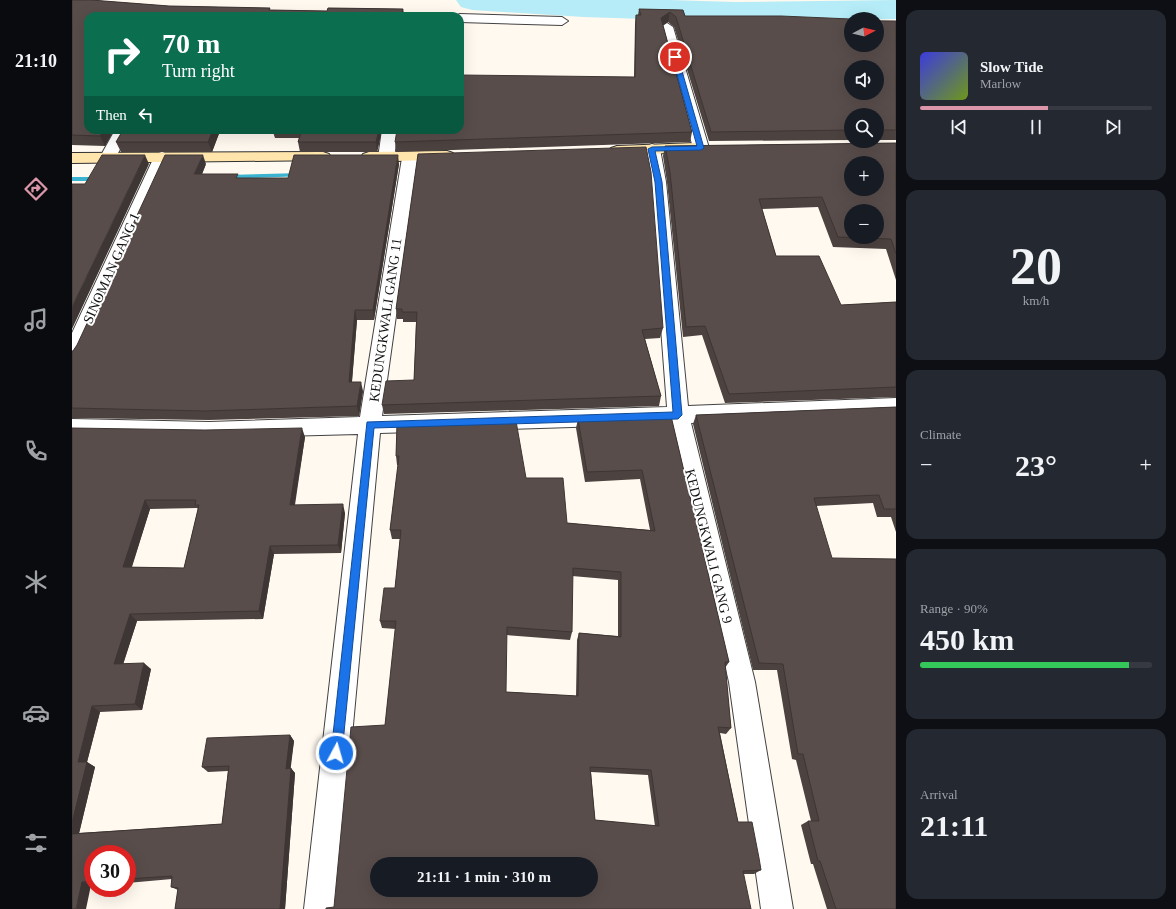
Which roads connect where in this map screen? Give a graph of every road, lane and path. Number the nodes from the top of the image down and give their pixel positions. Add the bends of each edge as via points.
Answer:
1 (464, 18) edge
2 (562, 21) dead end
3 (667, 27) edge
4 (121, 134) edge
5 (389, 134) edge
6 (701, 148) junction
7 (717, 148) edge
8 (605, 151) edge
9 (162, 156) junction
10 (464, 156) edge
11 (108, 157) junction
12 (338, 157) edge
13 (354, 157) edge
14 (72, 158) edge
15 (386, 158) junction
16 (655, 164) junction
17 (408, 170) junction
18 (72, 354) edge
19 (896, 406) edge
20 (678, 415) junction
21 (370, 424) junction
22 (72, 427) edge
23 (320, 909) edge
24 (777, 909) edge

1 - 2 street
3 - 6 street
4 - 11 street
5 - 15 street
6 - 7 main road
6 - 16 main road
8 - 16 main road
9 - 11 main road
9 - 12 main road
9 - 18 street, SINOMAN GANG 1
10 - 17 main road
11 - 14 main road
13 - 15 main road
15 - 17 main road
16 - 20 street, KEDUNGKWALI GANG 9
17 - 21 street, KEDUNGKWALI GANG 11
19 - 20 street
20 - 21 street
20 - 24 street, KEDUNGKWALI GANG 9 via 742,682
21 - 22 street via 209,430
21 - 23 street, KEDUNGKWALI GANG 11

